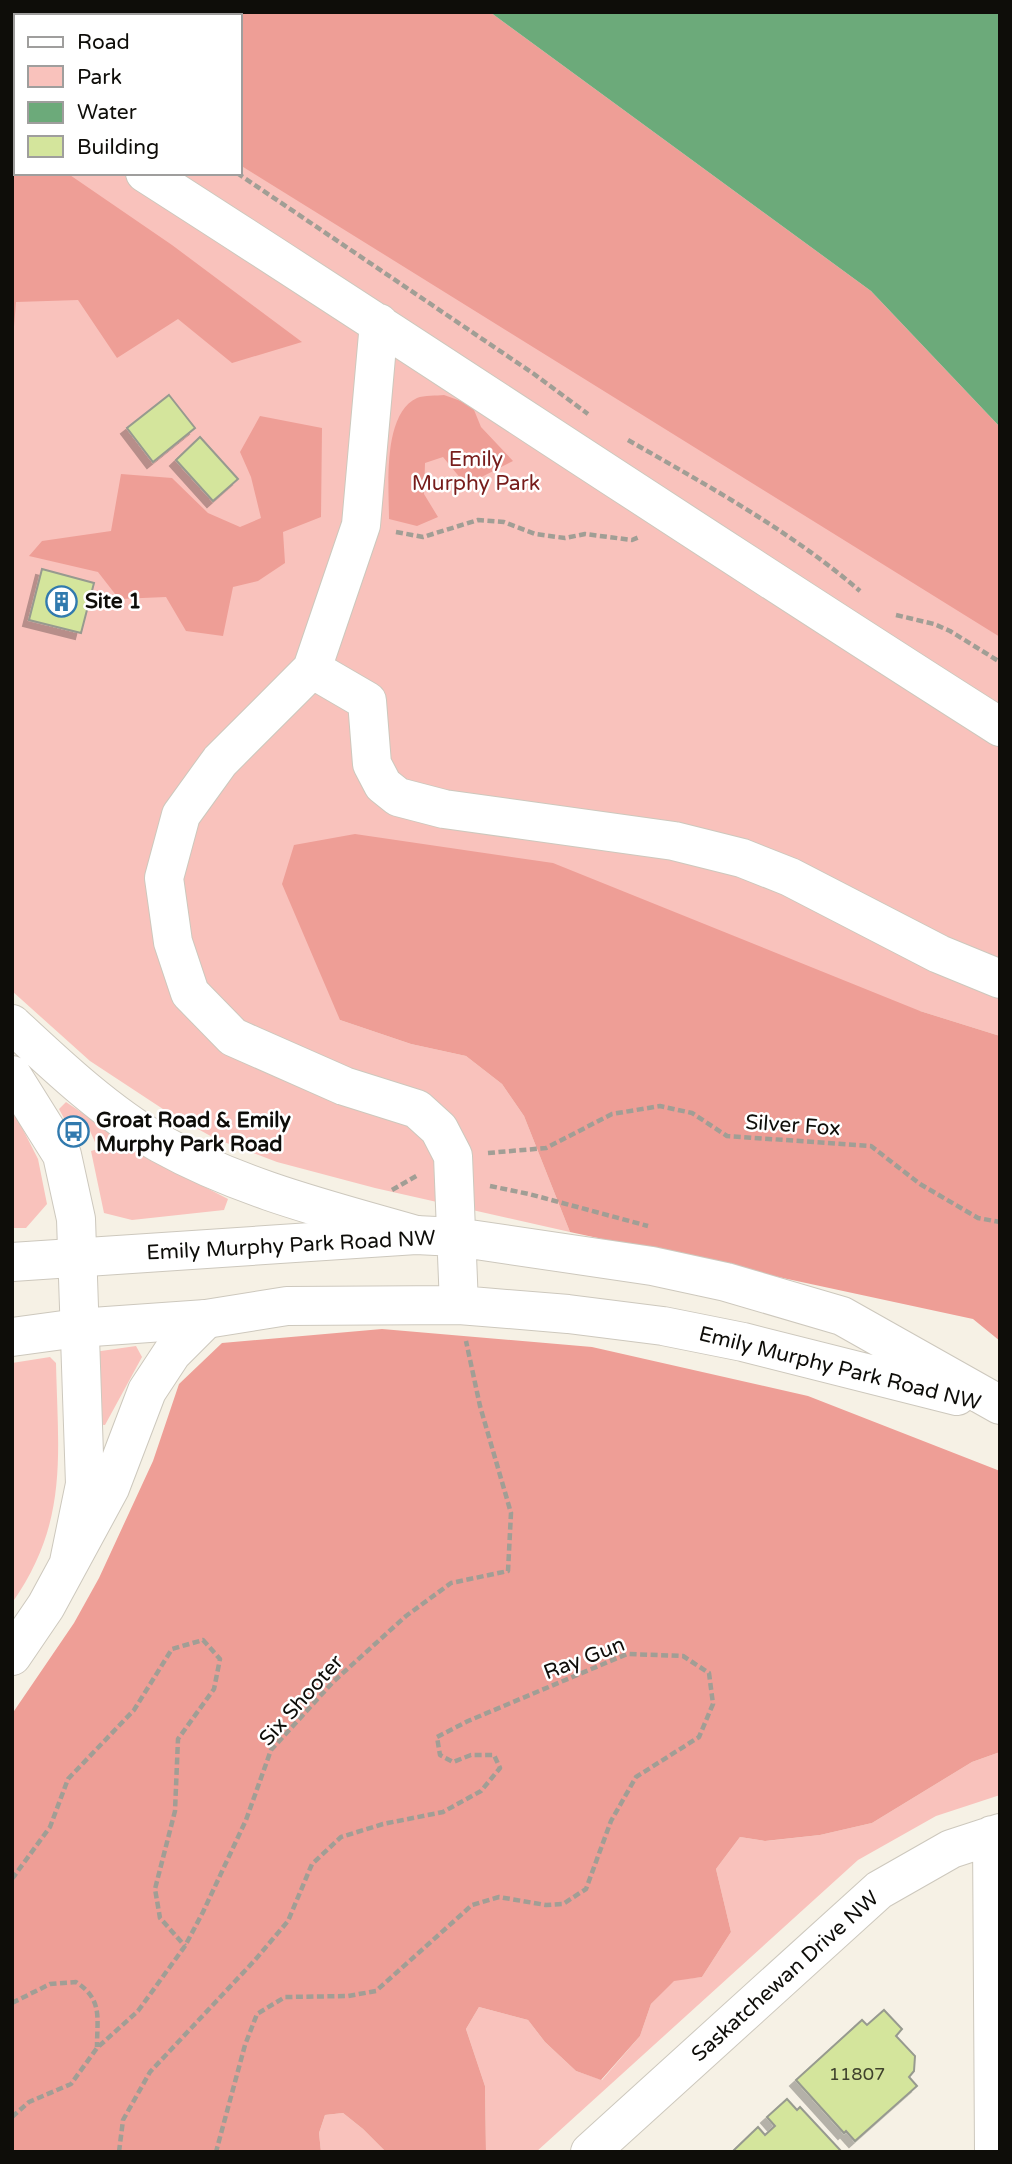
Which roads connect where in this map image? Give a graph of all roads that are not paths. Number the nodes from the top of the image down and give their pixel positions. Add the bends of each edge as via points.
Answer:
1 (148, 175) edge
2 (379, 323) junction
3 (312, 669) junction
4 (1000, 727) edge
5 (1000, 979) edge
6 (12, 1024) edge
7 (12, 1075) edge
8 (416, 1235) junction
9 (456, 1237) junction
10 (79, 1257) junction
11 (12, 1262) edge
12 (458, 1305) junction
13 (206, 1319) junction
14 (78, 1328) junction
15 (12, 1337) edge
16 (1000, 1406) edge
17 (69, 1562) junction
18 (12, 1656) edge
19 (996, 1834) edge
20 (590, 2152) edge
21 (994, 2152) edge

1 - 2 street
2 - 3 street via 361,525
2 - 4 street
3 - 5 street via 366,701 372,764 383,785 398,797 444,809 674,841 742,858
3 - 9 street via 220,761 181,815 164,878 173,942 190,993 233,1037 344,1086 417,1109 439,1129 453,1156
6 - 8 street via 113,1111 160,1143 261,1191
7 - 10 street via 62,1155
8 - 9 street, Emily Murphy Park Road NW
8 - 10 street, Emily Murphy Park Road NW
9 - 12 street
9 - 16 street, Emily Murphy Park Road NW via 652,1266 842,1316
10 - 11 street, Emily Murphy Park Road NW
10 - 14 street
12 - 13 street, Emily Murphy Park Road NW via 287,1306
12 - 16 street, Emily Murphy Park Road NW via 676,1329
13 - 14 street, Emily Murphy Park Road NW
13 - 17 street via 172,1353 147,1391 110,1488
14 - 15 street, Emily Murphy Park Road NW
14 - 17 street via 85,1484
17 - 18 street
19 - 20 street, Saskatchewan Drive NW via 951,1849 879,1890
19 - 21 street

